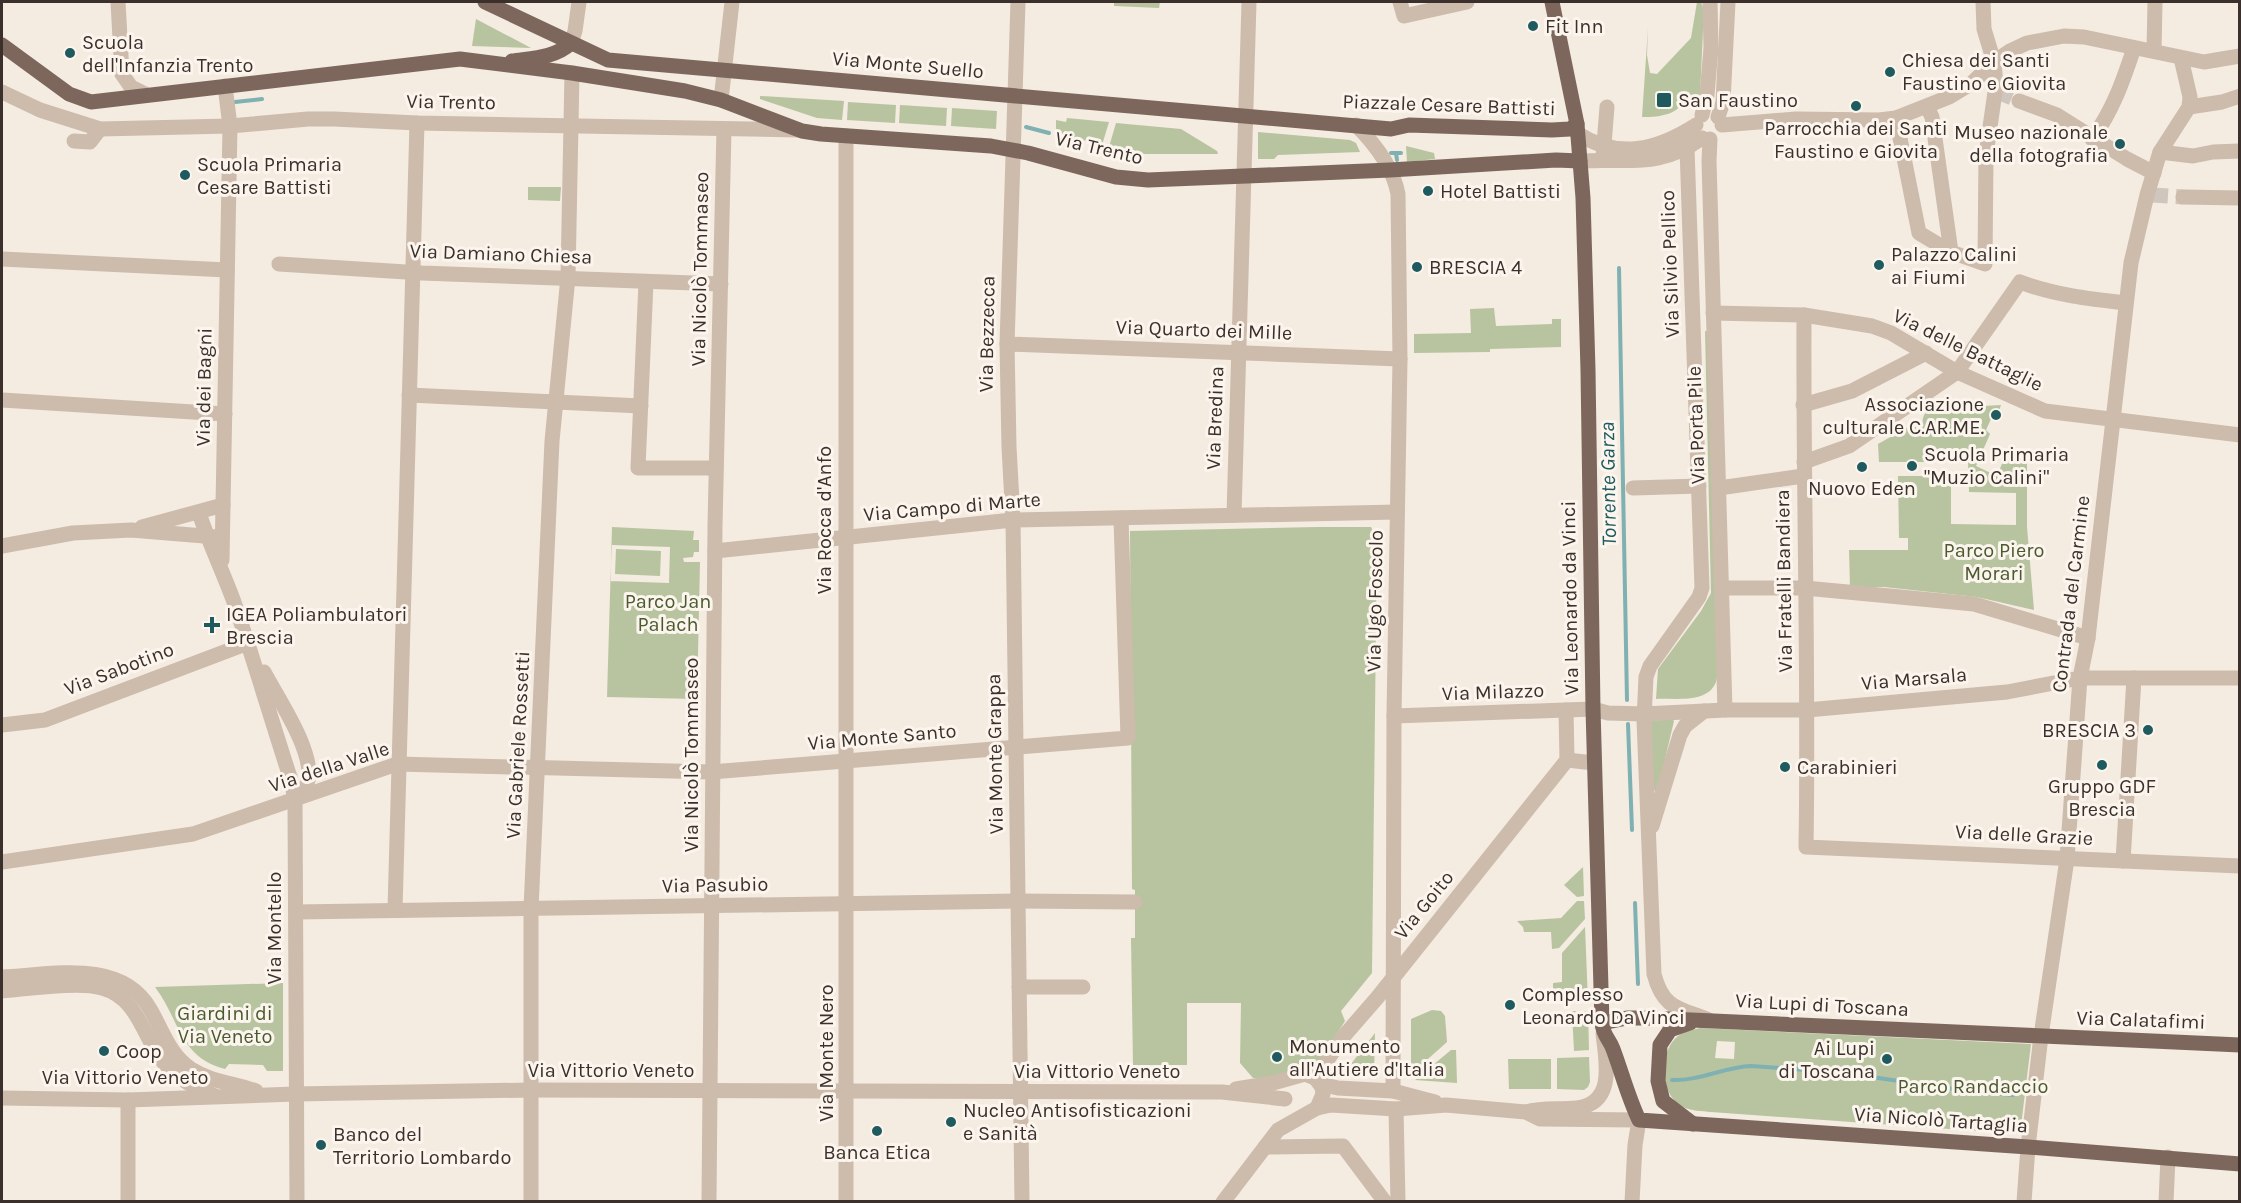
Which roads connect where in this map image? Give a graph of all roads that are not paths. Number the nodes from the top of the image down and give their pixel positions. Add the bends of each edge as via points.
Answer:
1 (118, 2) edge
2 (485, 2) edge
3 (579, 2) edge
4 (732, 2) edge
5 (1018, 2) edge
6 (1249, 2) edge
7 (1400, 2) edge
8 (1467, 2) edge
9 (1552, 2) edge
10 (1710, 2) edge
11 (1728, 2) edge
12 (1983, 2) edge
13 (2155, 2) edge
14 (570, 43) junction
15 (2, 45) edge
16 (2134, 48) junction
17 (2154, 51) junction
18 (2240, 56) edge
19 (2181, 58) junction
20 (608, 60) junction
21 (1994, 62) junction
22 (493, 63) junction
23 (724, 70) junction
24 (572, 73) junction
25 (225, 86) junction
26 (2, 92) edge
27 (147, 95) junction
28 (1015, 95) junction
29 (2240, 96) edge
30 (721, 100) junction
31 (2019, 101) tunnel mouth
32 (1928, 106) junction
33 (2189, 107) junction
34 (1607, 108) dead end
35 (1246, 115) junction
36 (1710, 118) junction
37 (1896, 118) junction
38 (417, 123) junction
39 (570, 125) junction
40 (1356, 125) junction
41 (230, 126) junction
42 (1577, 128) junction
43 (100, 129) junction
44 (724, 129) junction
45 (802, 130) junction
46 (846, 136) junction
47 (2092, 139) junction
48 (74, 141) dead end
49 (1687, 148) junction
50 (1013, 149) junction
51 (2240, 151) edge
52 (2160, 152) junction
53 (1603, 153) junction
54 (1580, 161) junction
55 (1390, 170) junction
56 (2154, 173) junction
57 (1243, 177) junction
58 (2183, 197) tunnel mouth
59 (2240, 198) edge
60 (1951, 252) junction
61 (2, 259) edge
62 (279, 264) dead end
63 (227, 270) junction
64 (413, 272) junction
65 (568, 277) junction
66 (646, 282) junction
67 (721, 284) junction
68 (2126, 303) junction
69 (1713, 313) junction
70 (1804, 315) junction
71 (1007, 344) junction
72 (1238, 352) junction
73 (1926, 353) junction
74 (1400, 358) junction
75 (1957, 372) junction
76 (409, 395) junction
77 (2, 400) edge
78 (555, 403) junction
79 (1803, 405) junction
80 (641, 406) junction
81 (225, 414) junction
82 (2114, 421) junction
83 (2240, 435) edge
84 (716, 468) junction
85 (1804, 469) junction
86 (1699, 486) junction
87 (1633, 488) dead end
88 (1719, 488) junction
89 (223, 505) junction
90 (1397, 512) junction
91 (199, 513) junction
92 (1234, 516) junction
93 (1122, 518) junction
94 (1013, 520) junction
95 (130, 530) junction
96 (214, 537) junction
97 (845, 538) junction
98 (2, 546) edge
99 (715, 551) junction
100 (1722, 588) junction
101 (1805, 588) junction
102 (2088, 638) junction
103 (249, 643) junction
104 (2080, 678) junction
105 (2134, 678) junction
106 (2240, 678) edge
107 (1593, 709) junction
108 (1566, 710) junction
109 (1725, 710) junction
110 (1807, 710) junction
111 (1704, 711) junction
112 (1644, 714) junction
113 (1394, 716) junction
114 (2, 725) edge
115 (1016, 747) junction
116 (1568, 760) junction
117 (847, 761) junction
118 (1594, 763) junction
119 (398, 764) junction
120 (538, 767) junction
121 (711, 772) junction
122 (295, 799) junction
123 (1648, 837) junction
124 (1806, 846) joint
125 (2067, 859) junction
126 (2123, 861) junction
127 (2, 862) edge
128 (2240, 866) edge
129 (1018, 901) junction
130 (1136, 902) dead end
131 (846, 904) junction
132 (712, 906) junction
133 (531, 909) junction
134 (395, 910) junction
135 (296, 912) junction
136 (1395, 976) junction
137 (2, 977) edge
138 (1019, 987) junction
139 (1083, 987) dead end
140 (2, 991) edge
141 (1695, 1020) junction
142 (1712, 1021) junction
143 (1602, 1029) junction
144 (2041, 1036) junction
145 (2240, 1045) edge
146 (1292, 1078) junction
147 (1318, 1081) junction
148 (531, 1090) junction
149 (709, 1091) junction
150 (847, 1091) junction
151 (1393, 1091) junction
152 (1222, 1092) junction
153 (1020, 1093) junction
154 (267, 1095) junction
155 (295, 1095) junction
156 (219, 1097) junction
157 (2, 1098) edge
158 (128, 1100) junction
159 (1286, 1101) junction
160 (1446, 1105) junction
161 (1396, 1109) junction
162 (1312, 1110) junction
163 (1526, 1112) junction
164 (1639, 1120) junction
165 (1693, 1124) junction
166 (1278, 1130) junction
167 (1265, 1147) junction
168 (2028, 1147) junction
169 (2168, 1157) junction
170 (2240, 1164) edge
171 (128, 1202) edge
172 (297, 1202) edge
173 (531, 1202) edge
174 (709, 1202) edge
175 (846, 1202) edge
176 (1022, 1202) edge
177 (1223, 1202) edge
178 (1385, 1202) edge
179 (1398, 1202) edge
180 (1632, 1202) edge
181 (2024, 1202) edge
182 (2166, 1202) edge

1 - 27 street via 122,74 131,87
2 - 14 main road, Via Monte Suello
3 - 14 street
4 - 23 street
5 - 28 street
6 - 35 street, Via Bredina
7 - 8 street via 1404,16
9 - 42 main road, Via Leonardo da Vinci
10 - 36 street
11 - 36 street via 1723,102
12 - 21 street via 1984,29
13 - 17 street
14 - 20 main road, Via Monte Suello
14 - 22 main road via 548,56
15 - 27 main road via 82,100 103,102
16 - 17 street
16 - 21 street via 2064,36 2027,44
16 - 47 street via 2120,91
17 - 19 street
18 - 19 street via 2204,62
19 - 33 street
20 - 23 main road, Via Monte Suello
20 - 24 main road via 574,68
21 - 32 street via 1972,83
21 - 60 street via 1997,92 1986,154 1985,264
22 - 24 main road
22 - 25 main road via 446,60
23 - 28 main road, Via Monte Suello
23 - 30 street
24 - 30 main road
24 - 39 street, Via Gabriele Rossetti
25 - 27 main road
25 - 41 street, Via dei Bagni
26 - 43 street, Via Trento via 40,110
28 - 35 main road, Via Monte Suello
28 - 50 street
29 - 33 street
30 - 45 main road, Via Trento
31 - 47 street via 2057,116
32 - 37 street
32 - 60 street
33 - 52 street, Contrada del Carmine
34 - 53 street
35 - 40 main road, Piazzale Cesare Battisti
35 - 57 street, Via Bredina
36 - 37 street
36 - 49 street
36 - 53 street via 1651,147
36 - 69 street, Via Porta Pile
37 - 60 street via 1919,233
38 - 39 street, Via Trento
38 - 41 street, Via Trento via 308,119
38 - 64 street
39 - 44 street, Via Trento
39 - 65 street, Via Gabriele Rossetti
40 - 42 main road, Piazzale Cesare Battisti via 1390,129 1409,125
40 - 55 street, Via Ugo Foscolo
41 - 43 street, Via Trento
41 - 63 street, Via dei Bagni
42 - 53 street
42 - 54 main road, Via Leonardo da Vinci
43 - 48 street, Via Trento via 90,142
44 - 45 street, Via Trento
44 - 67 street, Via Nicolò Tommaseo
45 - 46 main road, Via Trento
46 - 50 main road, Via Trento
46 - 97 street, Via Rocca d'Anfo
47 - 56 street
49 - 53 street via 1641,161
49 - 86 street, Via Silvio Pellico
50 - 57 main road, Via Trento via 1132,179
50 - 71 street, Via Bezzecca
51 - 52 street via 2193,156
52 - 56 street, Contrada del Carmine
53 - 54 street
54 - 55 main road
54 - 107 main road, Via Leonardo da Vinci
55 - 57 main road, Via Trento
55 - 74 street, Via Ugo Foscolo via 1398,194
56 - 68 street, Contrada del Carmine
57 - 72 street, Via Bredina
58 - 59 street
61 - 63 street
62 - 64 street, Via Damiano Chiesa
63 - 81 street, Via dei Bagni
64 - 65 street, Via Damiano Chiesa
64 - 76 street
65 - 66 street, Via Damiano Chiesa
65 - 78 street, Via Gabriele Rossetti
66 - 67 street, Via Damiano Chiesa
66 - 80 street
67 - 84 street, Via Nicolò Tommaseo
68 - 75 street via 2082,298 2020,282
68 - 82 street, Contrada del Carmine
69 - 70 street, Via delle Battaglie
69 - 88 street, Via Porta Pile
70 - 73 street, Via delle Battaglie via 1872,326
70 - 79 street, Via Fratelli Bandiera
71 - 72 street, Via Quarto dei Mille
71 - 94 street, Via Bezzecca
72 - 74 street, Via Quarto dei Mille
72 - 92 street, Via Bredina
73 - 75 street, Via delle Battaglie
73 - 79 street via 1852,391
74 - 90 street, Via Ugo Foscolo
75 - 82 street, Via delle Battaglie via 2045,411
75 - 85 street via 1849,446
76 - 78 street
76 - 119 street
77 - 81 street
78 - 80 street
78 - 120 street, Via Gabriele Rossetti
79 - 85 street, Via Fratelli Bandiera
80 - 84 street via 638,468
81 - 89 street, Via dei Bagni
82 - 83 street, Via delle Battaglie
82 - 102 street, Contrada del Carmine
84 - 99 street, Via Nicolò Tommaseo
85 - 88 street
85 - 101 street, Via Fratelli Bandiera
86 - 87 street
86 - 112 street, Via Silvio Pellico via 1701,594 1647,671
88 - 100 street, Via Porta Pile
89 - 91 street
89 - 96 street, Via dei Bagni
90 - 92 street, Via Campo di Marte
90 - 113 street, Via Ugo Foscolo
91 - 95 street
91 - 96 street
92 - 93 street, Via Campo di Marte
93 - 94 street, Via Campo di Marte
93 - 115 street, Via Monte Santo via 1128,738
94 - 97 street, Via Campo di Marte
94 - 115 street, Via Monte Grappa
95 - 96 street
95 - 98 street via 73,533
96 - 103 street
97 - 99 street, Via Campo di Marte
97 - 117 street, Via Rocca d'Anfo
99 - 121 street, Via Nicolò Tommaseo
100 - 101 street
100 - 109 street, Via Porta Pile
101 - 102 street via 1974,604
101 - 110 street, Via Fratelli Bandiera
102 - 104 street, Contrada del Carmine
103 - 114 street, Via Sabotino via 45,720
103 - 122 street
103 - 122 street via 307,759 307,785
104 - 105 street, Via Marsala
104 - 110 street, Via Marsala via 2007,692
104 - 125 street, Contrada del Carmine
105 - 106 street, Via Marsala
105 - 126 street
107 - 108 street, Via Milazzo
107 - 112 street, Via Marsala
107 - 118 main road, Via Leonardo da Vinci
108 - 113 street, Via Milazzo
108 - 116 street
109 - 110 street, Via Marsala
109 - 111 street, Via Marsala
110 - 124 street, Via Fratelli Bandiera
111 - 112 street, Via Marsala
111 - 123 street via 1680,735
112 - 123 street, Via Silvio Pellico
113 - 136 street, Via Ugo Foscolo
115 - 117 street, Via Monte Santo
115 - 129 street, Via Monte Grappa
116 - 118 street
116 - 136 street, Via Goito
117 - 121 street, Via Monte Santo
117 - 131 street, Via Rocca d'Anfo
118 - 143 main road, Via Leonardo da Vinci
119 - 120 street, Via della Valle
119 - 122 street, Via della Valle
119 - 134 street
120 - 121 street, Via della Valle
120 - 133 street, Via Gabriele Rossetti
121 - 132 street, Via Nicolò Tommaseo
122 - 127 street, Via della Valle via 193,834
122 - 135 street, Via Montello
123 - 142 street, Via Silvio Pellico via 1658,992 1670,1004
124 - 125 street, Via delle Grazie
125 - 126 street, Via delle Grazie
125 - 144 street, Contrada del Carmine
126 - 128 street, Via delle Grazie
129 - 130 street, Via Pasubio
129 - 131 street, Via Pasubio
129 - 138 street, Via Monte Grappa
131 - 132 street, Via Pasubio
131 - 150 street, Via Monte Nero
132 - 133 street, Via Pasubio
132 - 149 street, Via Nicolò Tommaseo
133 - 134 street, Via Pasubio
133 - 148 street, Via Gabriele Rossetti
134 - 135 street, Via Pasubio
135 - 155 street, Via Montello
136 - 147 street, Via Goito via 1344,1037
136 - 151 street, Via Ugo Foscolo
137 - 154 street via 84,973 113,978 144,999 172,1051 193,1070
138 - 139 street
138 - 153 street, Via Monte Grappa
140 - 156 street via 85,986 116,994 136,1014 157,1053 176,1075
141 - 142 main road, Via Lupi di Toscana
141 - 143 main road, Via Lupi di Toscana via 1627,1018
141 - 165 main road via 1670,1030 1660,1045 1658,1081 1664,1101
142 - 144 main road, Via Lupi di Toscana
143 - 163 street, Via Leonardo da Vinci via 1604,1091 1578,1108
143 - 164 main road, Via Leonardo da Vinci via 1612,1045
144 - 145 main road, Via Calatafimi
144 - 168 street, Contrada del Carmine
146 - 147 street via 1305,1074
146 - 152 street, Via Vittorio Veneto
146 - 159 street via 1285,1088
147 - 151 street via 1338,1088
147 - 162 street via 1323,1094
148 - 149 street, Via Vittorio Veneto
148 - 155 street, Via Vittorio Veneto
148 - 173 street, Via Gabriele Rossetti
149 - 150 street, Via Vittorio Veneto
149 - 174 street, Via Nicolò Tommaseo
150 - 153 street, Via Vittorio Veneto
150 - 175 street, Via Monte Nero
151 - 160 street
152 - 153 street, Via Vittorio Veneto
152 - 159 street, Via Vittorio Veneto
153 - 176 street, Via Monte Grappa
154 - 155 street, Via Vittorio Veneto
154 - 156 street, Via Vittorio Veneto
155 - 172 street, Via Montello
156 - 158 street, Via Vittorio Veneto
157 - 158 street, Via Vittorio Veneto
158 - 171 street
159 - 162 street via 1295,1111
159 - 166 street
160 - 161 street
160 - 163 street
161 - 162 street via 1332,1105
161 - 179 street
162 - 166 street
163 - 164 street via 1540,1119
164 - 165 main road, Via Nicolò Tartaglia
164 - 180 street
165 - 168 main road, Via Nicolò Tartaglia
166 - 167 street
167 - 177 street
167 - 178 street via 1343,1146
168 - 169 main road, Via Nicolò Tartaglia
168 - 181 street, Contrada del Carmine
169 - 170 main road, Via Nicolò Tartaglia
169 - 182 street

